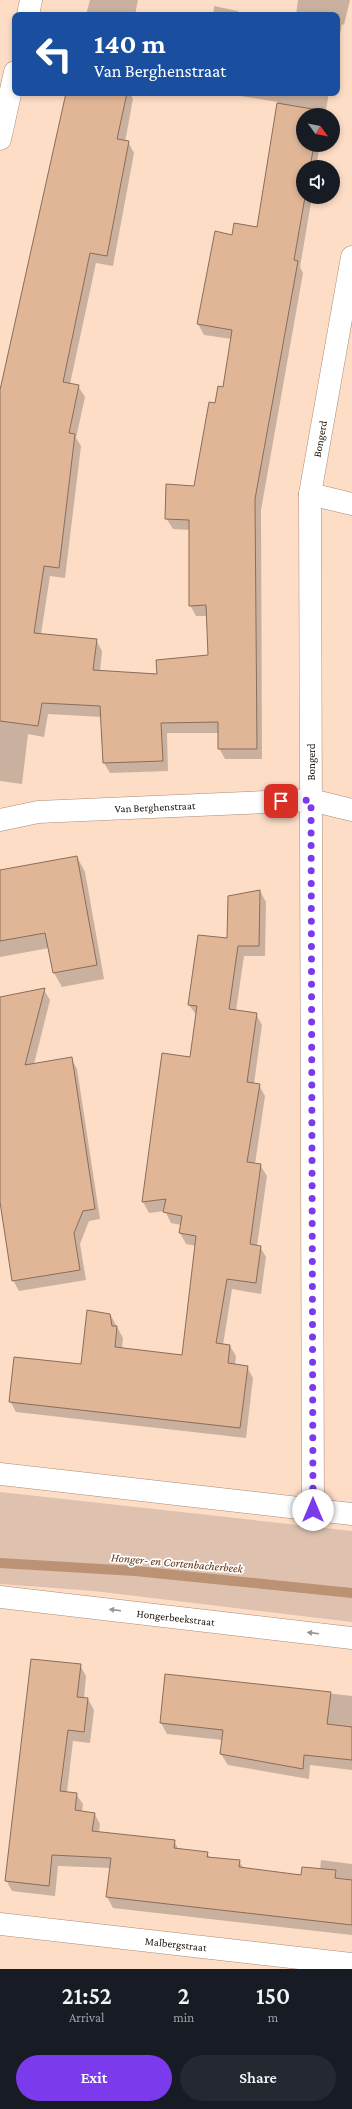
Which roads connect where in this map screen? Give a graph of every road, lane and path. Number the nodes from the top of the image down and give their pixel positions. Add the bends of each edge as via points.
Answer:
1 (31, 0) edge
2 (29, 12) edge
3 (12, 85) edge
4 (0, 138) edge
5 (352, 257) edge
6 (310, 494) junction
7 (352, 504) edge
8 (311, 800) junction
9 (352, 810) edge
10 (0, 820) edge
11 (0, 1474) edge
12 (313, 1510) junction
13 (352, 1514) edge
14 (0, 1597) edge
15 (352, 1638) edge
16 (0, 1924) edge
17 (352, 1964) edge

1 - 2 street
3 - 4 street
5 - 6 street, Bongerd
6 - 7 street
6 - 8 street, Bongerd
8 - 9 street, Van Berghenstraat
8 - 10 street, Van Berghenstraat via 38,812
8 - 12 street, Bongerd
11 - 12 street
12 - 13 street
15 -> 14 street, Hongerbeekstraat
16 - 17 street, Malbergstraat

